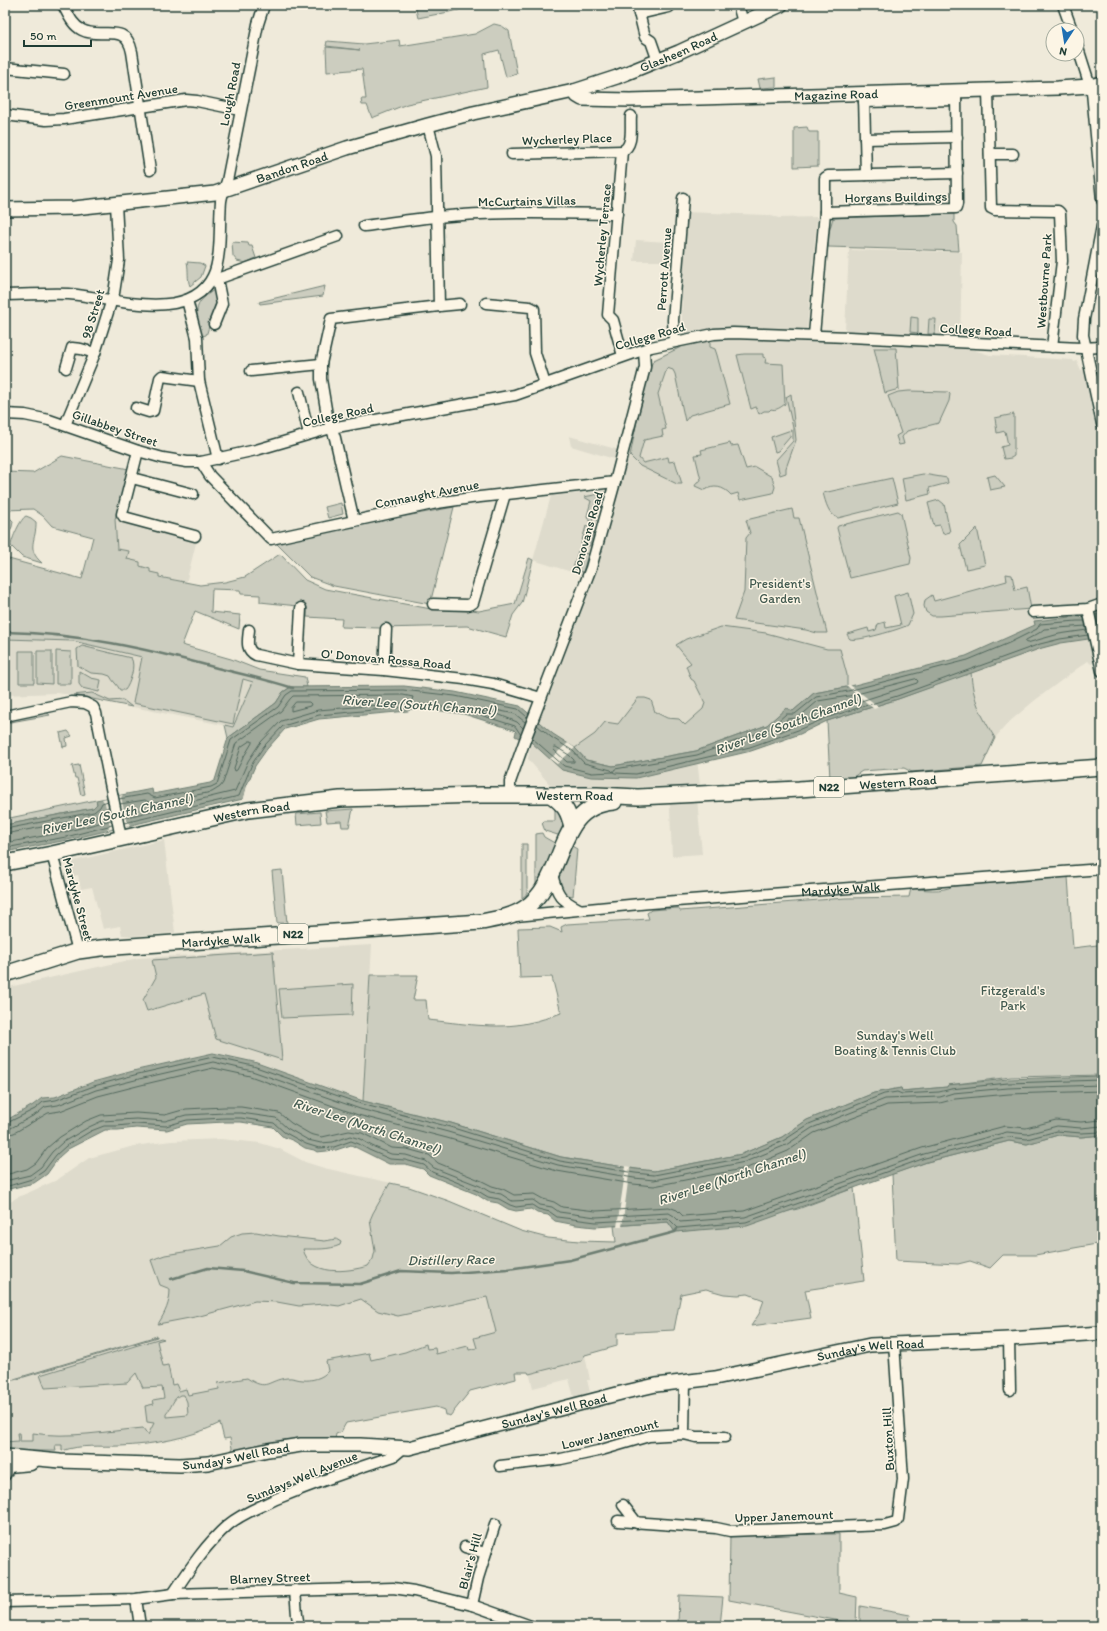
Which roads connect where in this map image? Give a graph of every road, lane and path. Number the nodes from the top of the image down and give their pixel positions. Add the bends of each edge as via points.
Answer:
1 (64, 5) edge
2 (264, 5) edge
3 (738, 5) edge
4 (781, 5) edge
5 (1063, 5) edge
6 (669, 7) dead end
7 (638, 10) edge
8 (743, 22) junction
9 (1069, 22) edge
10 (658, 61) junction
11 (1085, 61) edge
12 (5, 68) edge
13 (64, 74) dead end
14 (1096, 84) edge
15 (988, 90) junction
16 (574, 91) junction
17 (956, 96) junction
18 (864, 98) junction
19 (140, 106) junction
20 (240, 110) junction
21 (5, 115) edge
22 (630, 116) dead end
23 (428, 125) junction
24 (956, 137) junction
25 (865, 139) junction
26 (622, 151) junction
27 (512, 154) dead end
28 (990, 154) junction
29 (1013, 154) dead end
30 (150, 170) dead end
31 (957, 173) junction
32 (866, 175) junction
33 (225, 189) junction
34 (683, 198) dead end
35 (1102, 200) edge
36 (116, 204) junction
37 (5, 209) edge
38 (825, 212) junction
39 (617, 214) junction
40 (437, 217) junction
41 (364, 226) dead end
42 (1102, 226) edge
43 (338, 236) dead end
44 (215, 278) junction
45 (5, 295) edge
46 (112, 300) junction
47 (187, 300) junction
48 (486, 302) dead end
49 (460, 304) dead end
50 (440, 306) junction
51 (214, 324) dead end
52 (814, 335) junction
53 (674, 342) junction
54 (1052, 347) junction
55 (1102, 347) edge
56 (1085, 348) junction
57 (644, 350) junction
58 (94, 353) junction
59 (623, 356) junction
60 (321, 364) junction
61 (66, 368) dead end
62 (251, 371) dead end
63 (199, 381) junction
64 (545, 384) junction
65 (299, 392) dead end
66 (136, 408) dead end
67 (5, 414) edge
68 (1102, 424) edge
69 (64, 425) junction
70 (332, 428) junction
71 (309, 434) junction
72 (138, 451) junction
73 (218, 459) junction
74 (201, 462) junction
75 (132, 478) junction
76 (615, 482) junction
77 (193, 494) dead end
78 (505, 494) junction
79 (354, 521) junction
80 (195, 536) dead end
81 (433, 604) dead end
82 (1102, 604) edge
83 (301, 608) dead end
84 (1033, 612) dead end
85 (1088, 613) junction
86 (386, 628) dead end
87 (249, 630) dead end
88 (298, 664) junction
89 (384, 670) junction
90 (1102, 671) edge
91 (541, 698) junction
92 (5, 716) edge
93 (1102, 767) edge
94 (510, 795) junction
95 (551, 795) junction
96 (638, 797) junction
97 (572, 827) junction
98 (120, 833) junction
99 (52, 854) junction
100 (5, 863) edge
101 (1102, 869) edge
102 (552, 874) junction
103 (579, 909) junction
104 (507, 917) junction
105 (78, 951) junction
106 (5, 974) edge
107 (1102, 1333) edge
108 (1009, 1339) junction
109 (894, 1343) junction
110 (685, 1382) junction
111 (1010, 1390) dead end
112 (684, 1434) junction
113 (725, 1437) dead end
114 (401, 1449) junction
115 (5, 1456) edge
116 (37, 1460) junction
117 (500, 1466) dead end
118 (5, 1475) edge
119 (623, 1505) dead end
120 (618, 1521) dead end
121 (637, 1522) junction
122 (495, 1524) dead end
123 (885, 1525) joint
124 (464, 1547) dead end
125 (485, 1553) junction
126 (295, 1590) junction
127 (173, 1594) junction
128 (136, 1599) junction
129 (5, 1602) edge
130 (472, 1605) junction
131 (140, 1626) edge
132 (299, 1626) edge
133 (531, 1626) edge

1 - 19 street via 73,22 81,30 115,33 128,41
2 - 20 street, Lough Road
3 - 8 street
4 - 8 main road, Glasheen Road
5 - 9 street
6 - 7 street
7 - 10 street via 645,37 651,41
8 - 10 main road, Glasheen Road
10 - 16 main road, Glasheen Road
11 - 14 street
12 - 13 street
14 - 15 main road, Magazine Road
14 - 35 street via 1094,106
15 - 17 main road, Magazine Road
15 - 28 street, Westbourne Park
16 - 18 main road, Magazine Road via 582,99 610,100
16 - 23 main road, Bandon Road
17 - 18 main road, Magazine Road
17 - 24 street, Horgans Buildings
18 - 25 street, Horgans Buildings
19 - 20 street, Greenmount Avenue via 192,100
19 - 21 street, Greenmount Avenue via 58,120
19 - 30 street
20 - 33 street, Lough Road
22 - 26 street, Wycherley Terrace via 630,144
23 - 33 main road, Bandon Road via 348,148
23 - 40 street via 436,156
24 - 25 street
24 - 31 street, Horgans Buildings
25 - 32 street, Horgans Buildings
26 - 27 street, Wycherley Place
26 - 39 street, Wycherley Terrace
28 - 29 street
28 - 54 street, Westbourne Park via 991,208 1058,210 1060,213 1062,261
31 - 32 street, Horgans Buildings
31 - 38 street, Horgans Buildings via 957,205 954,209
32 - 38 street, Horgans Buildings via 826,177
33 - 36 main road, Bandon Road via 208,194
33 - 44 street, Lough Road via 221,199
34 - 53 street, Perrott Avenue via 673,320
36 - 37 main road, Bandon Road via 52,209
36 - 46 street, 98 Street via 119,260
38 - 52 street, Horgans Buildings
39 - 40 street, McCurtains Villas via 527,213
39 - 59 street, Wycherley Terrace via 608,315 613,320
40 - 41 street, McCurtains Villas
40 - 50 street
42 - 56 street via 1084,319
43 - 44 street
44 - 47 street
44 - 51 street via 222,304
45 - 46 street via 70,294
46 - 47 street via 160,305 177,304
46 - 58 street, 98 Street
47 - 63 street via 197,338
48 - 64 street via 534,309 535,353
49 - 50 street
50 - 60 street via 331,319
52 - 53 street, College Road via 724,333
52 - 54 street, College Road
53 - 57 street, College Road
54 - 56 street, College Road
55 - 56 street, College Road
56 - 68 street
57 - 59 street, College Road
57 - 76 street, Donovans Road via 645,364
58 - 61 street via 72,348
58 - 69 street, 98 Street
59 - 64 street, College Road
60 - 62 street
60 - 70 street via 328,421
63 - 66 street via 162,376 153,411
63 - 73 street
64 - 70 street, College Road via 501,398
65 - 71 street
67 - 69 street, Gillabbey Street via 40,418
69 - 72 street, Gillabbey Street
70 - 71 street, College Road
70 - 79 street
71 - 73 street, College Road
72 - 74 street, Gillabbey Street via 175,461
72 - 75 street
73 - 74 street, Gillabbey Street
74 - 79 street, Connaught Avenue via 210,476 271,539
75 - 77 street
75 - 80 street via 122,514 124,518
76 - 78 street, Connaught Avenue
76 - 91 street, Donovans Road via 587,580
78 - 79 street, Connaught Avenue via 437,503
78 - 81 street via 473,603
82 - 85 street
83 - 88 street
84 - 85 street
85 - 90 street
86 - 89 street
87 - 88 street, O' Donovan Rossa Road via 248,648 251,653
88 - 89 street, O' Donovan Rossa Road
89 - 91 street, O' Donovan Rossa Road via 485,682
91 - 94 street, Donovans Road via 510,782
92 - 98 street via 71,702 85,703 93,707
93 - 96 highway, Western Road / N22 via 805,789
94 - 95 highway, Western Road / N22
94 - 98 highway, Western Road / N22 via 340,799 252,809
95 - 96 highway, Western Road / N22
95 - 97 highway via 568,812
96 - 97 highway, N22 via 590,808
97 - 102 highway, Mardyke Walk / N22
98 - 99 highway, Western Road / N22
99 - 100 highway, N22
99 - 105 street, Mardyke Street
101 - 103 street, Mardyke Walk
102 - 103 street via 561,898
102 - 104 highway, Mardyke Walk / N22 via 540,893 526,908
103 - 104 street, Mardyke Walk
104 - 105 highway, Mardyke Walk / N22 via 482,922 142,944
105 - 106 highway, N22
107 - 108 main road, Sunday's Well Road
108 - 109 main road, Sunday's Well Road
108 - 111 street
109 - 110 main road, Sunday's Well Road via 870,1345
109 - 123 street, Buxton Hill via 903,1479 898,1519 894,1524
110 - 112 street
110 - 114 main road, Sunday's Well Road via 656,1385 622,1393 430,1444
112 - 113 street, Lower Janemount
112 - 117 street, Lower Janemount via 649,1436 561,1459
114 - 116 main road, Sunday's Well Road via 360,1445 301,1445 213,1462 180,1465
114 - 127 street, Sundays Well Avenue via 394,1456 309,1485 235,1520 207,1546
115 - 116 main road, Sunday's Well Road
116 - 118 street via 31,1465 10,1467
119 - 121 street
120 - 121 street, Upper Janemount
121 - 123 street, Upper Janemount via 716,1528 730,1532
122 - 125 street, Blair's Hill
124 - 125 street
125 - 130 street, Blair's Hill
126 - 127 street, Blarney Street
126 - 130 street, Blarney Street via 393,1588
126 - 132 street
127 - 128 street, Blarney Street
128 - 129 street, Blarney Street
128 - 131 street
130 - 133 street, Blarney Street

